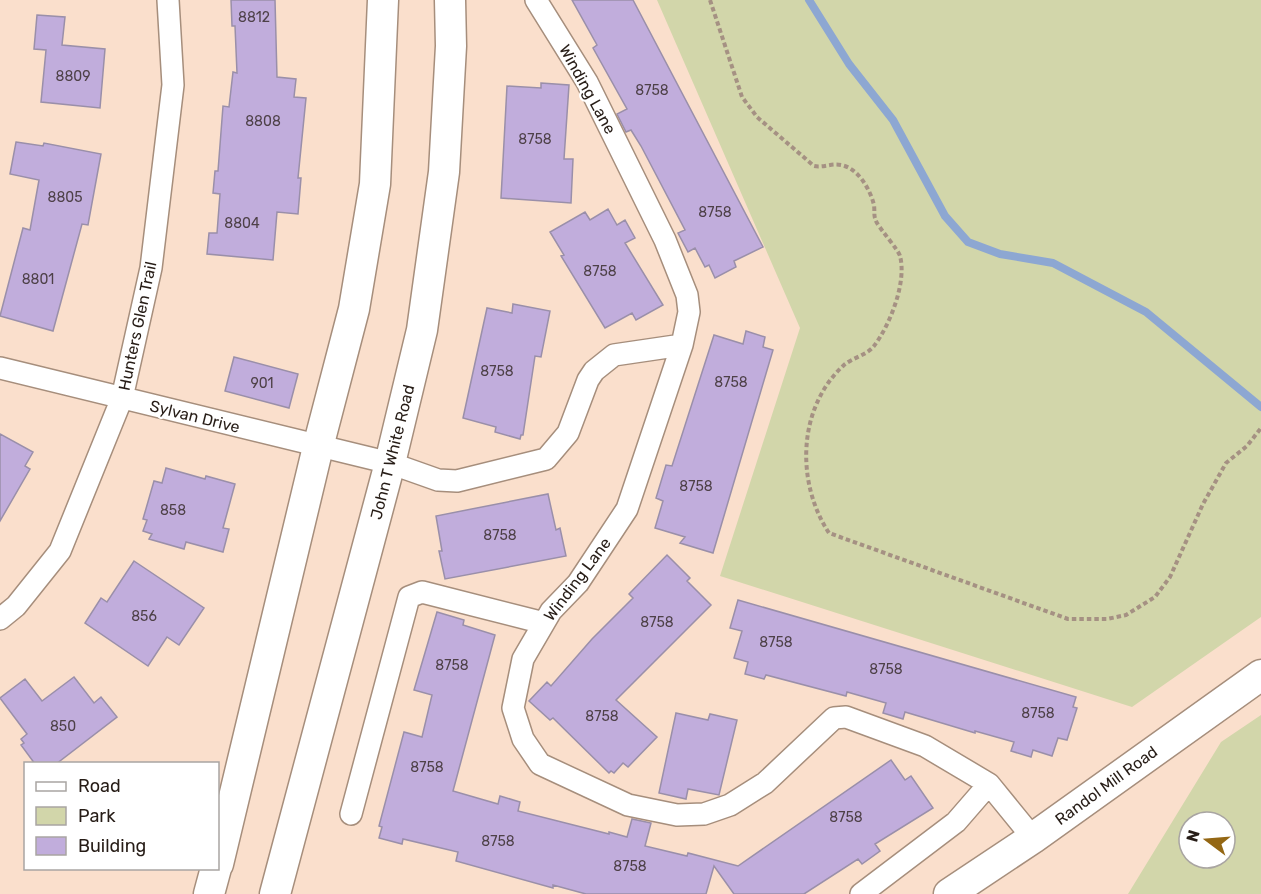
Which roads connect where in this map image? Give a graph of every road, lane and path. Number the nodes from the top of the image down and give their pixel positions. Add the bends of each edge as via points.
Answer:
1 (168, 0) edge
2 (383, 0) edge
3 (450, 0) edge
4 (536, 0) edge
5 (710, 0) edge
6 (682, 345) junction
7 (0, 368) edge
8 (122, 398) junction
9 (1261, 428) edge
10 (318, 447) junction
11 (390, 463) junction
12 (0, 619) edge
13 (544, 623) junction
14 (1261, 675) edge
15 (989, 784) junction
16 (351, 814) dead end
17 (1033, 838) junction
18 (219, 860) edge
19 (215, 870) edge
20 (209, 894) edge
21 (275, 894) edge
22 (861, 894) edge
23 (950, 894) edge

1 - 8 street, Hunters Glen Trail via 173,85 151,268
2 - 10 street via 375,184 354,309
3 - 11 street, John T White Road via 452,46 444,172 422,330
4 - 6 street, Winding Lane via 587,82 665,240 687,294 689,312
5 - 9 path via 742,98 756,117 814,166 841,165 858,174 874,205 874,218 900,254 902,276 891,316 873,348 844,365 826,386 814,409 806,439 806,466 813,501 829,533 1068,619 1126,615 1155,597 1170,578 1226,463
6 - 11 street, Sylvan Drive via 614,355 594,371 568,433 546,459 457,481 438,480
6 - 13 street, Winding Lane via 627,509 578,582
7 - 8 street, Sylvan Drive
8 - 10 street, Sylvan Drive
8 - 12 street, Hunters Glen Trail via 60,551 16,606
10 - 11 street, Sylvan Drive
10 - 18 street
11 - 21 street, John T White Road
13 - 15 street, Winding Lane via 523,659 513,708 523,739 540,764 628,805 677,815 704,814 730,805 765,783 834,718 846,717 925,746
13 - 16 street via 422,592 409,597
14 - 17 street, Randol Mill Road
15 - 17 street, Winding Lane
15 - 22 street via 956,822
17 - 23 street, Randol Mill Road
19 - 20 street

